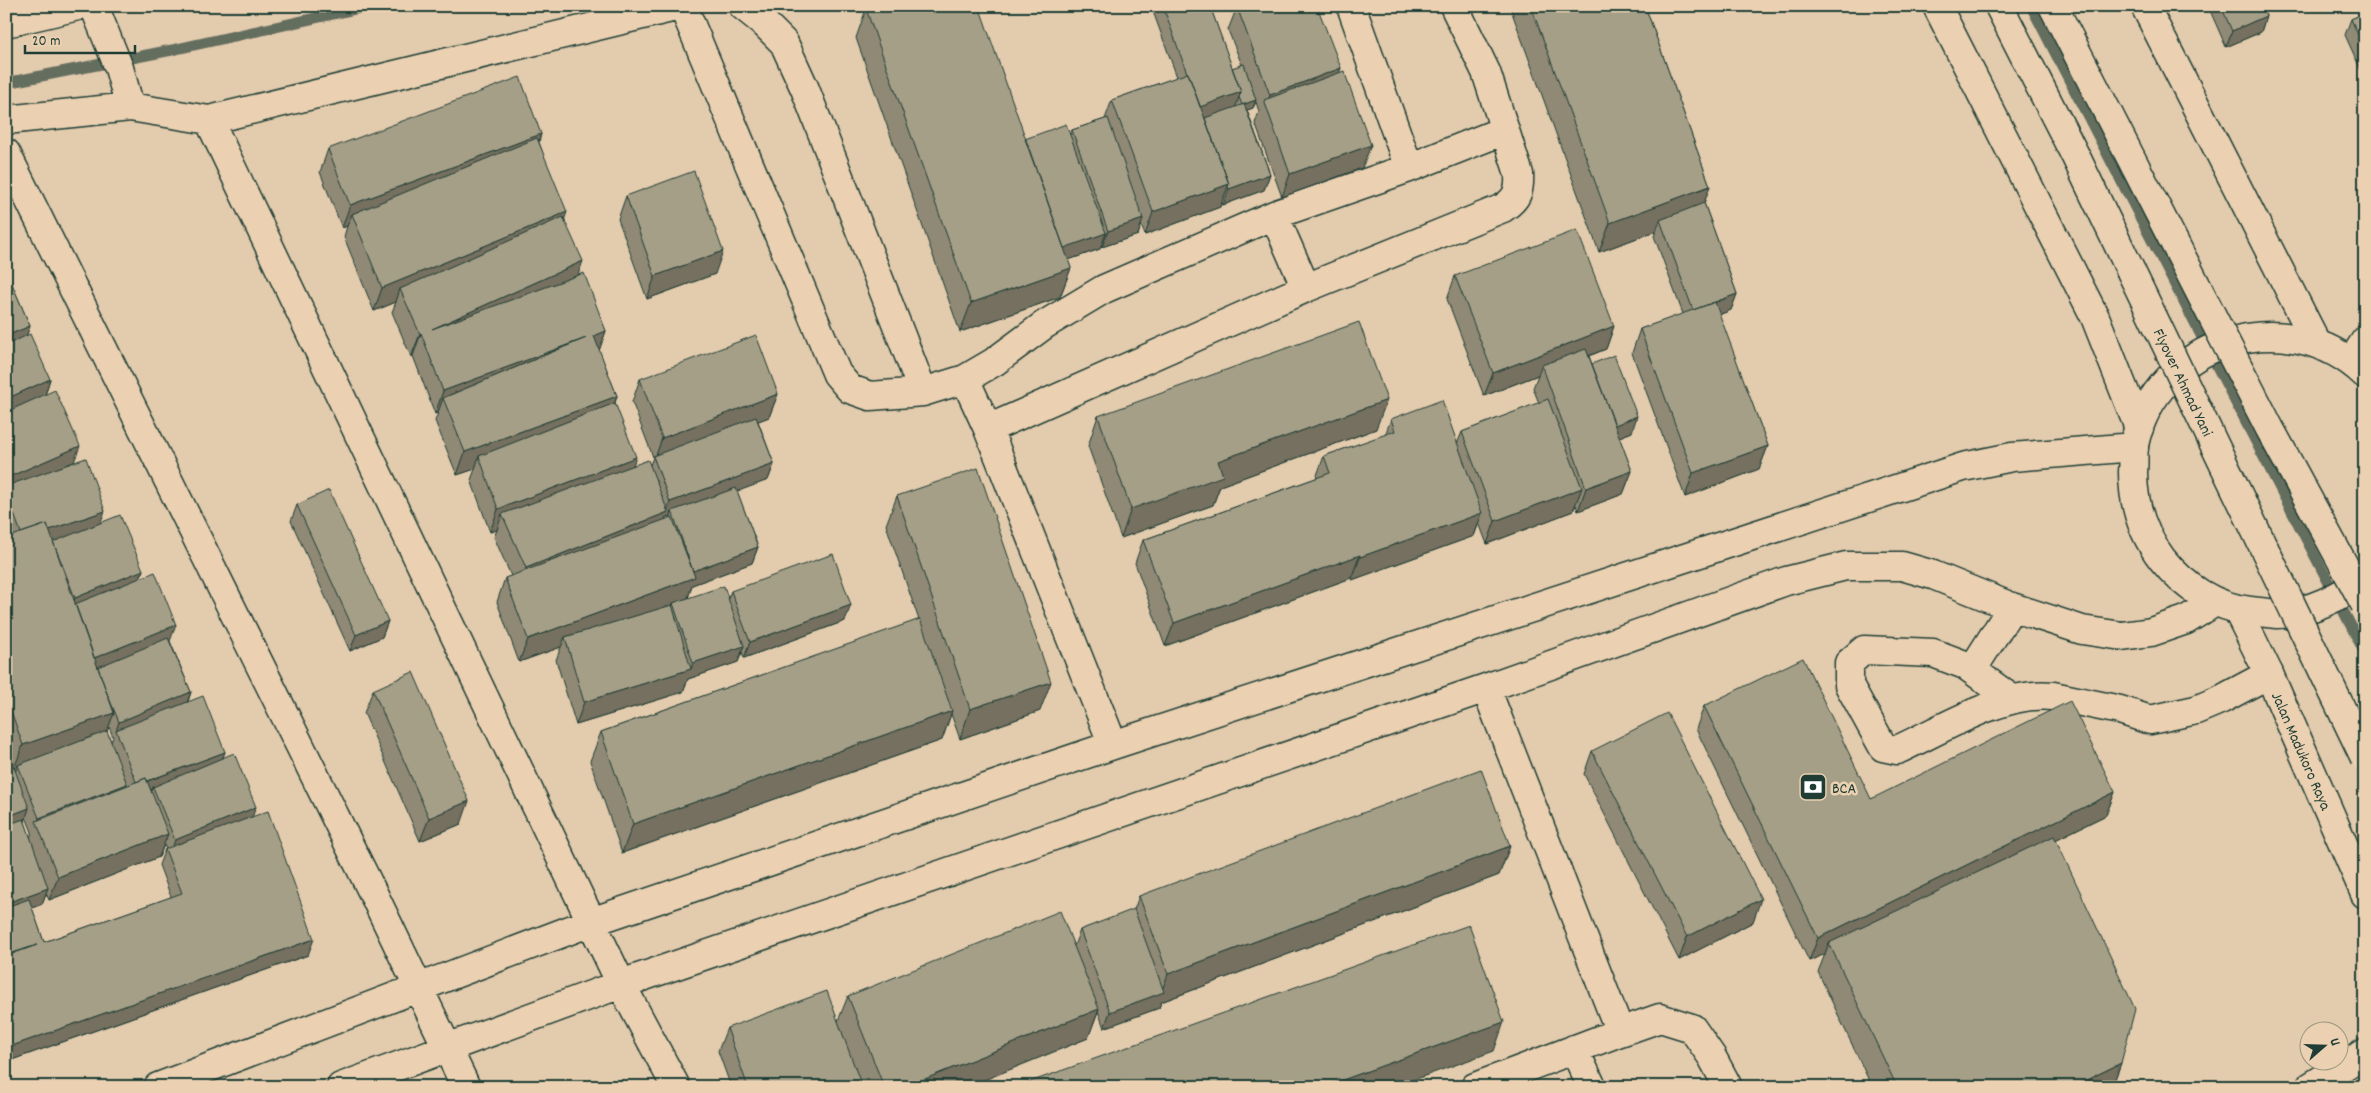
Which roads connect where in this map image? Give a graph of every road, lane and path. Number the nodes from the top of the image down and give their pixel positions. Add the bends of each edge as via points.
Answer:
1 (682, 6) edge
2 (743, 6) edge
3 (1351, 6) edge
4 (1454, 6) edge
5 (1937, 6) edge
6 (2000, 6) edge
7 (2053, 6) edge
8 (2145, 6) edge
9 (90, 10) edge
10 (6, 24) edge
11 (130, 107) junction
12 (6, 120) edge
13 (209, 120) junction
14 (1505, 130) junction
15 (6, 152) edge
16 (1409, 168) junction
17 (1274, 215) junction
18 (1306, 288) junction
19 (2316, 342) junction
20 (2360, 359) edge
21 (965, 379) junction
22 (923, 392) junction
23 (988, 429) junction
24 (2137, 437) junction
25 (2362, 588) edge
26 (2226, 606) junction
27 (2012, 607) junction
28 (1972, 670) junction
29 (2269, 674) junction
30 (1486, 688) junction
31 (2012, 699) junction
32 (1113, 745) junction
33 (2365, 758) edge
34 (2365, 894) edge
35 (591, 922) junction
36 (621, 984) junction
37 (418, 989) junction
38 (1620, 1032) junction
39 (447, 1048) junction
40 (1574, 1049) junction
41 (2365, 1053) edge
42 (158, 1087) edge
43 (341, 1087) edge
44 (466, 1087) edge
45 (676, 1087) edge
46 (1475, 1087) edge
47 (1592, 1087) edge
48 (1728, 1087) edge
49 (2310, 1087) edge

1 - 13 main road
1 - 22 main road via 837,374 850,389 870,396
2 - 22 main road via 784,43
3 - 16 main road
4 - 14 main road via 1486,72
5 - 24 main road via 2095,317
6 - 33 main road, Flyover Ahmad Yani, bridge
7 - 25 main road, bridge via 2270,429
8 - 19 main road
9 - 10 main road
9 - 11 main road via 117,64
11 - 12 main road
11 - 13 main road
13 - 35 main road
14 - 16 main road
14 - 18 main road via 1519,174 1520,190 1514,201
15 - 37 main road
16 - 17 main road
17 - 18 main road
17 - 21 main road via 1104,289
18 - 23 main road
19 - 20 main road
19 - 24 main road, bridge via 2280,335 2244,337 2203,351 2169,378 2151,401
21 - 22 main road
21 - 23 main road
23 - 32 main road
24 - 26 main road via 2133,494 2148,540 2176,576
24 - 32 main road via 1963,466
25 - 26 main road, bridge via 2320,605 2278,614
26 - 27 main road via 2150,632 2122,636 2082,630
26 - 29 main road, Jalan Madukoro Raya
27 - 28 main road
27 - 30 main road via 1910,568 1846,566 1786,581
28 - 31 main road
28 - 31 main road via 1933,653 1864,650 1849,663 1849,685 1883,747 1897,750
29 - 31 main road via 2196,710 2150,720 2120,710 2053,696
29 - 34 main road, Jalan Madukoro Raya
30 - 36 main road
30 - 38 main road
32 - 35 main road
35 - 36 main road
35 - 37 main road
36 - 39 main road
36 - 45 main road
37 - 39 main road
37 - 42 main road
38 - 40 main road
38 - 48 main road via 1660,1018 1692,1028
39 - 43 main road
39 - 44 main road
40 - 46 main road
40 - 47 main road
41 - 49 main road

